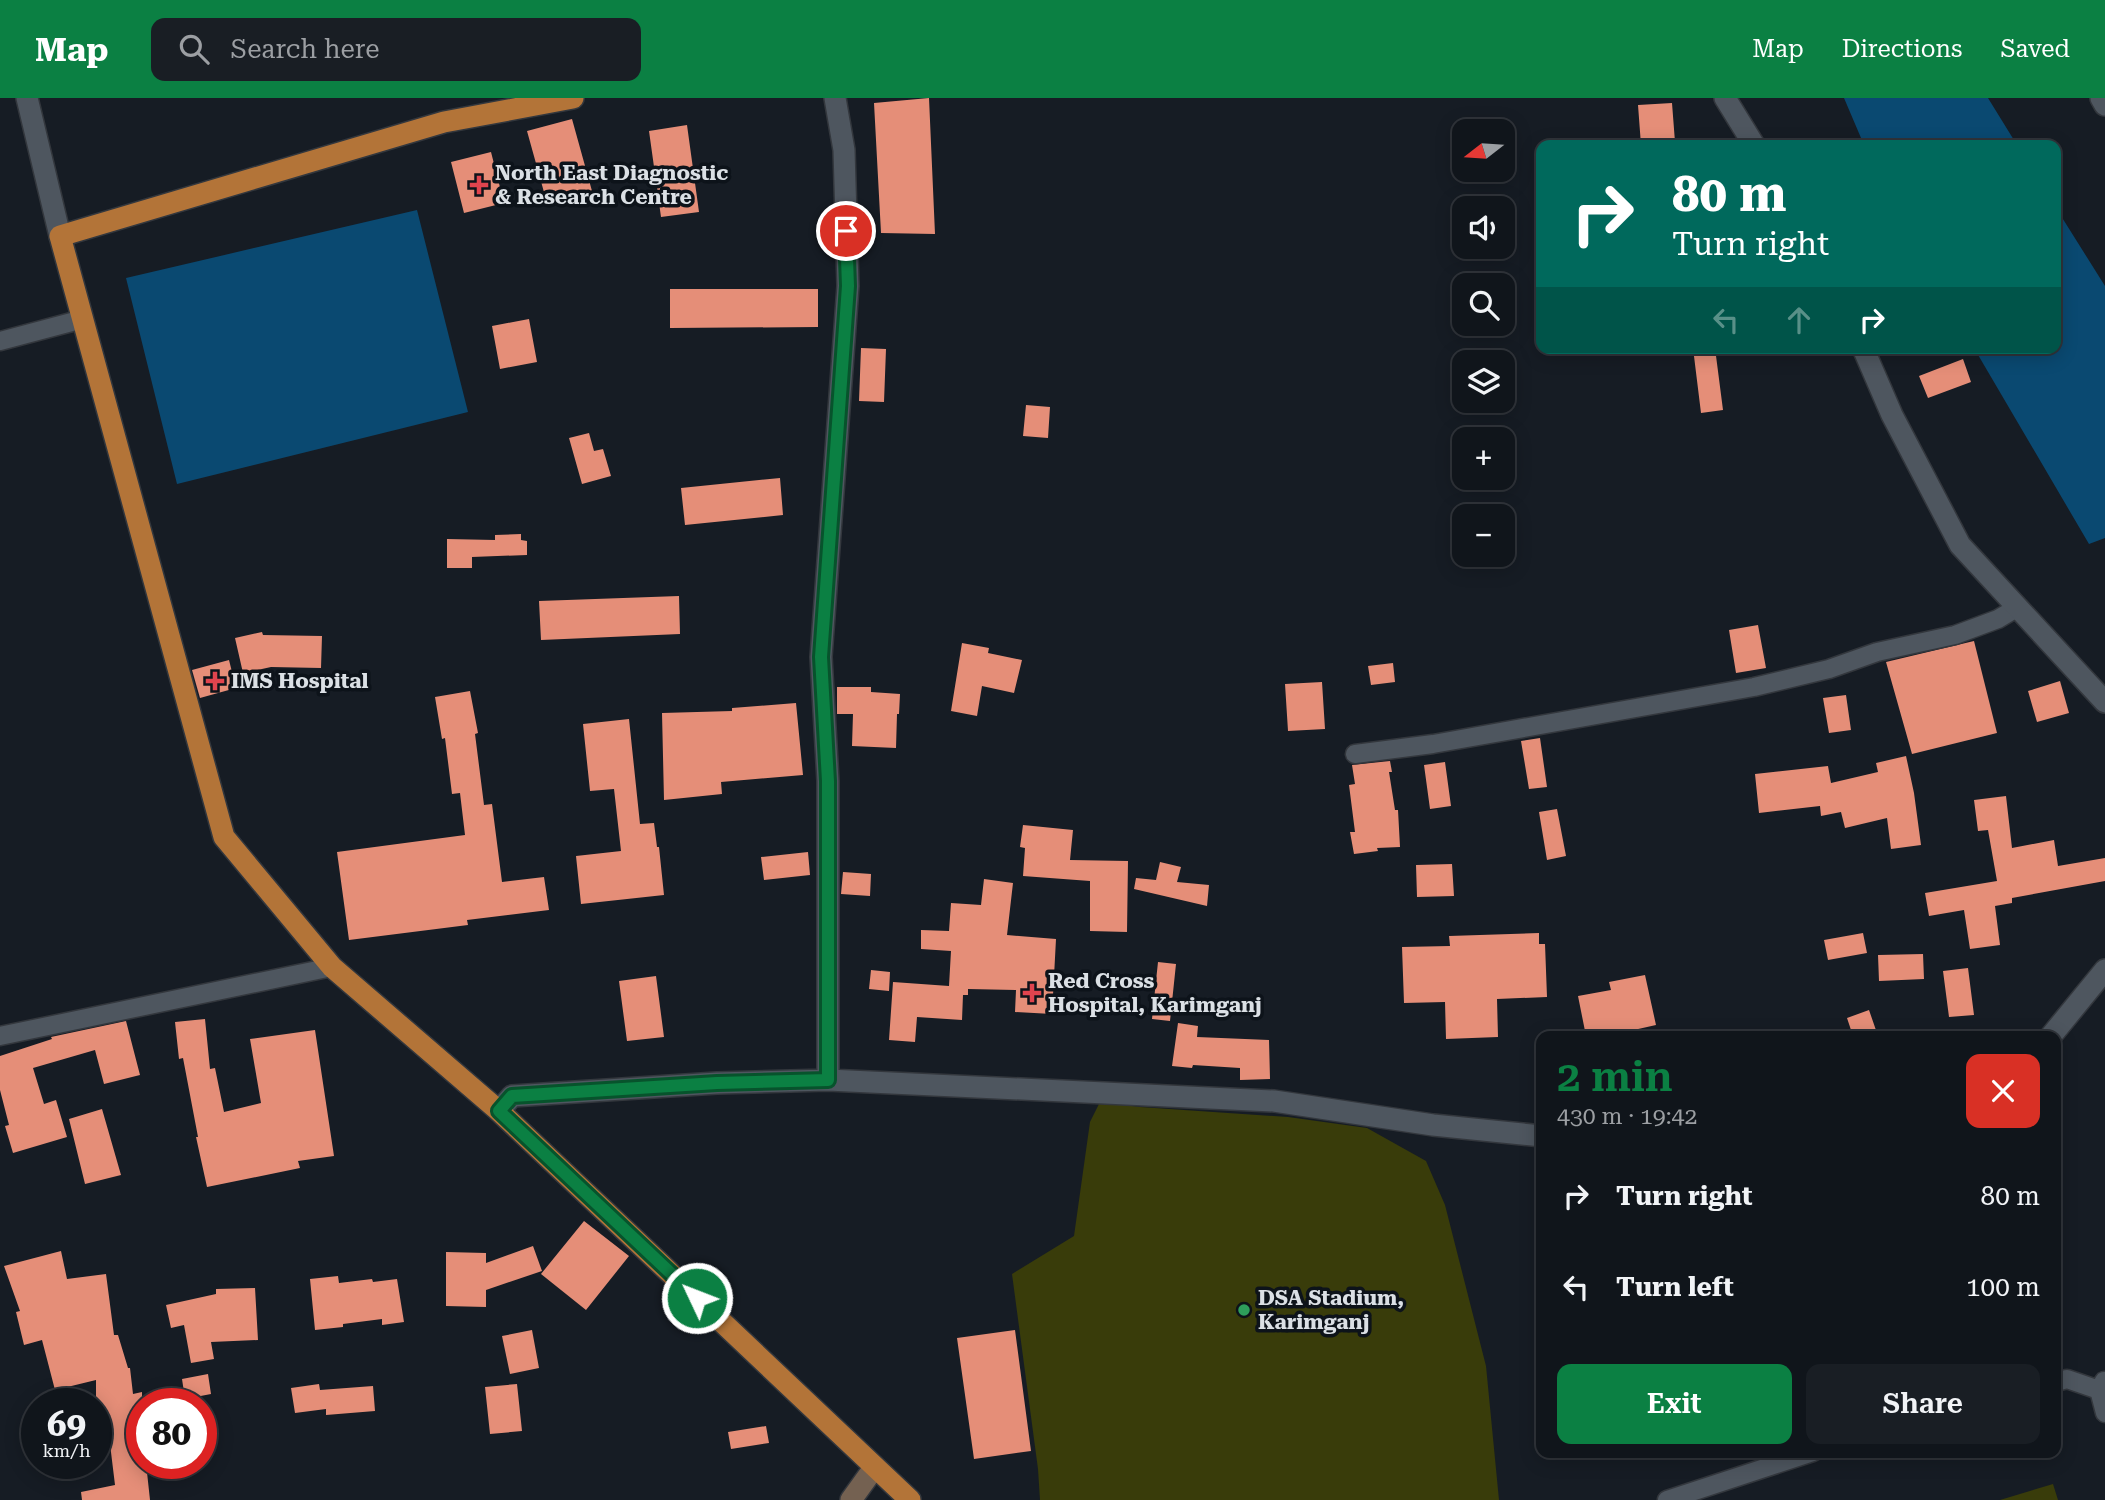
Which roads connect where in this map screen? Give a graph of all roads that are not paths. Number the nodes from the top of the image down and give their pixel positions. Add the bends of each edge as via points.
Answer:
1 (27, 98) edge
2 (573, 98) edge
3 (835, 98) edge
4 (1725, 98) edge
5 (2101, 98) edge
6 (2105, 105) edge
7 (1751, 140) edge
8 (60, 236) junction
9 (83, 319) junction
10 (0, 341) edge
11 (1866, 354) edge
12 (2018, 607) junction
13 (2105, 702) edge
14 (1355, 754) dead end
15 (332, 967) junction
16 (2105, 970) edge
17 (2055, 1031) edge
18 (0, 1035) edge
19 (828, 1080) junction
20 (499, 1111) junction
21 (1536, 1135) edge
22 (2061, 1381) edge
23 (2102, 1385) edge
24 (2105, 1413) edge
25 (1795, 1458) edge
26 (874, 1468) junction
27 (851, 1500) edge
28 (910, 1500) edge
29 (1667, 1500) edge

1 - 8 street
2 - 8 highway via 444,122
3 - 19 street via 844,150 848,286 821,657 828,781
4 - 7 street
5 - 6 street
8 - 9 highway
9 - 10 street
9 - 15 highway via 225,837
11 - 12 street via 1960,545
12 - 13 street
12 - 14 street via 1955,635 1754,687
15 - 18 street
15 - 20 highway
16 - 17 street
19 - 20 street via 512,1096
19 - 21 street via 1274,1101
20 - 26 highway
22 - 23 street
23 - 24 street
25 - 29 street
26 - 27 main road
26 - 28 highway

